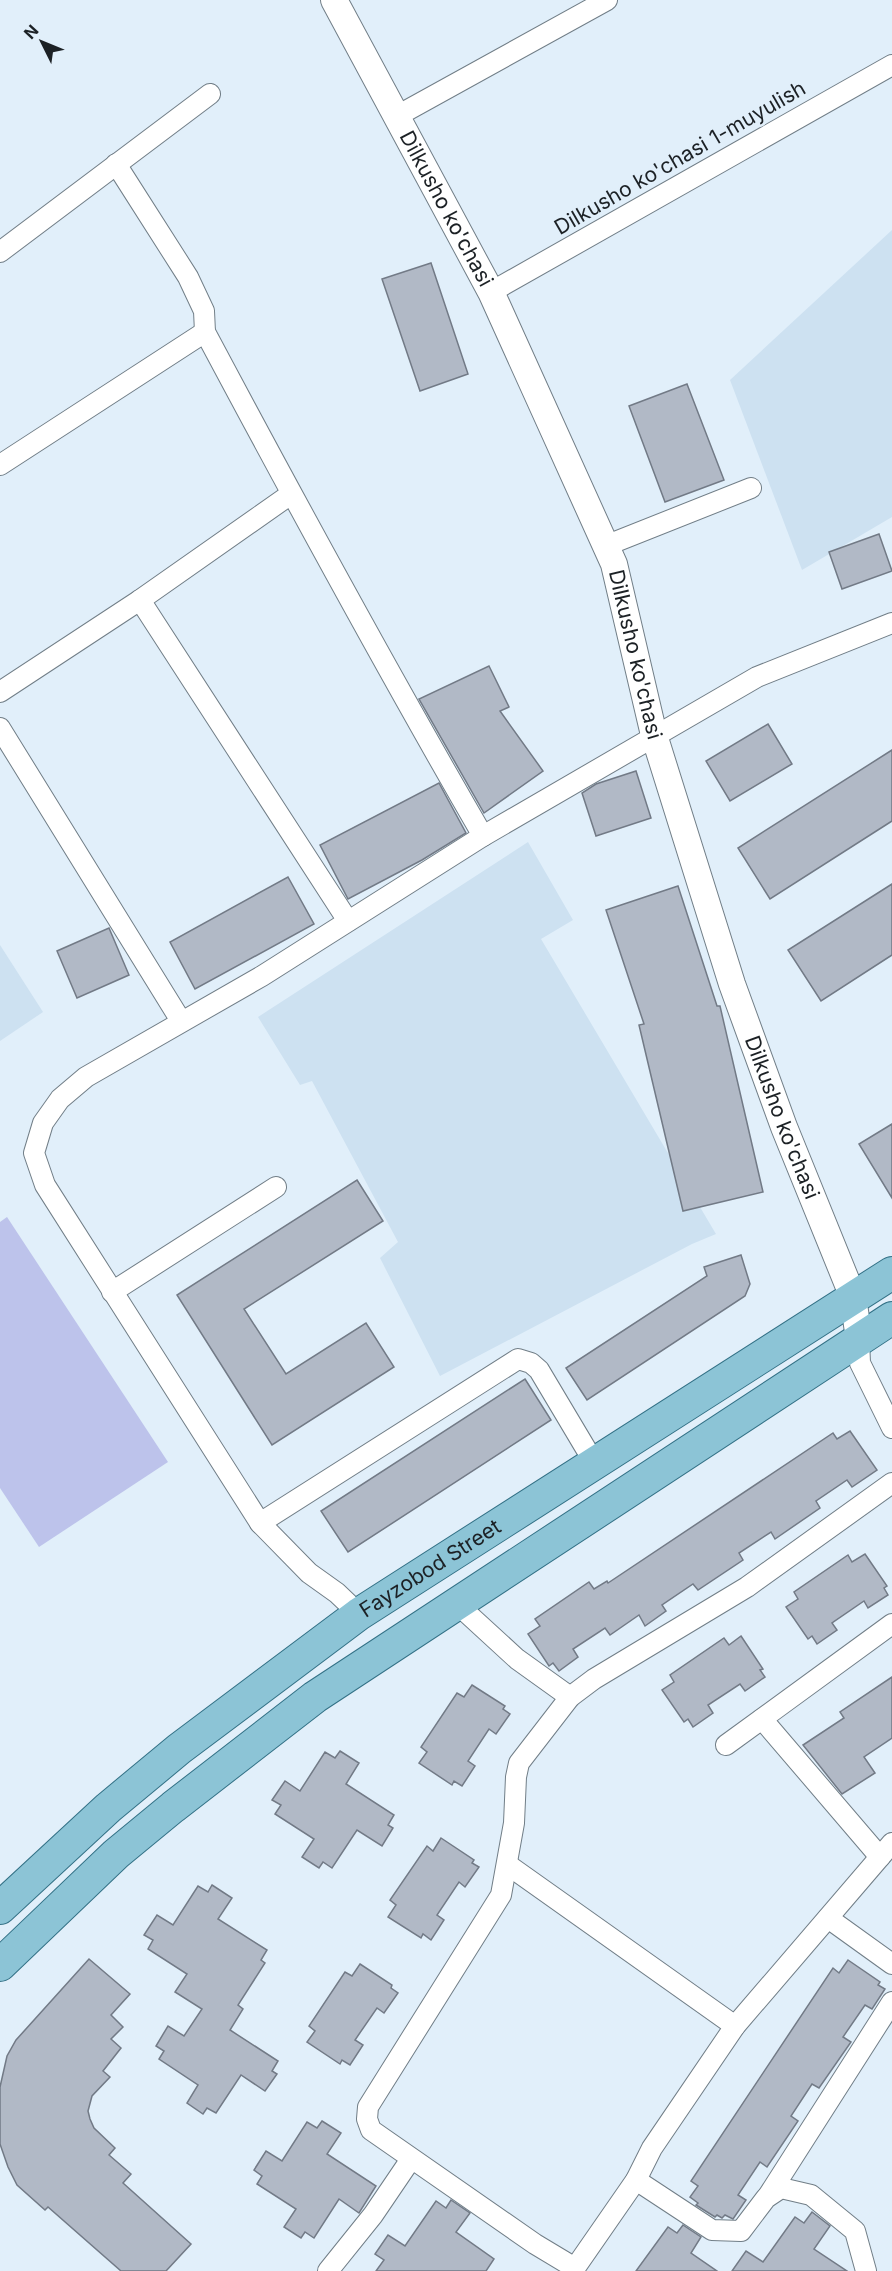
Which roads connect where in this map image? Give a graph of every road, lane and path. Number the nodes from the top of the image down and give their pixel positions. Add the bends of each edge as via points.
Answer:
1 (334, 0) edge
2 (607, 0) edge
3 (892, 65) edge
4 (210, 94) dead end
5 (397, 116) junction
6 (116, 164) junction
7 (0, 252) edge
8 (491, 292) junction
9 (205, 332) junction
10 (0, 465) edge
11 (751, 488) dead end
12 (291, 494) junction
13 (605, 546) junction
14 (140, 600) junction
15 (892, 623) edge
16 (0, 692) edge
17 (0, 728) edge
18 (654, 735) junction
19 (483, 836) junction
20 (348, 921) junction
21 (181, 1022) junction
22 (276, 1187) dead end
23 (892, 1272) edge
24 (112, 1292) junction
25 (853, 1298) junction
26 (892, 1318) edge
27 (859, 1339) junction
28 (892, 1428) edge
29 (595, 1464) junction
30 (892, 1483) edge
31 (261, 1523) junction
32 (457, 1604) junction
33 (359, 1614) junction
34 (892, 1624) edge
35 (570, 1697) junction
36 (762, 1719) junction
37 (726, 1745) dead end
38 (886, 1850) edge
39 (508, 1865) junction
40 (0, 1908) edge
41 (828, 1918) junction
42 (892, 1964) edge
43 (0, 1965) edge
44 (892, 2002) edge
45 (735, 2026) junction
46 (411, 2159) junction
47 (636, 2180) junction
48 (766, 2198) junction
49 (574, 2270) edge
50 (328, 2271) edge
51 (866, 2271) edge

1 - 5 street, Dilkusho ko'chasi
2 - 5 street
3 - 8 street, Dilkusho ko'chasi 1-muyulish
4 - 6 street
5 - 8 street, Dilkusho ko'chasi
6 - 7 street
6 - 9 street via 188,277 204,311
8 - 13 street, Dilkusho ko'chasi
9 - 10 street
9 - 12 street
11 - 13 street
12 - 14 street
12 - 19 street
13 - 18 street, Dilkusho ko'chasi via 614,564
14 - 16 street
14 - 20 street
15 - 18 street via 757,677
17 - 21 street
18 - 19 street
18 - 25 street, Dilkusho ko'chasi via 736,995
19 - 20 street
20 - 21 street
21 - 24 street via 71,1087 43,1123 34,1153 45,1185
22 - 24 street
23 - 25 main road, Fayzobod Street
24 - 31 street
25 - 27 street, Dilkusho ko'chasi
25 - 29 main road, Fayzobod Street
26 - 27 main road
27 - 28 street via 860,1363
27 - 32 main road, Fayzobod Street
29 - 31 street via 539,1370 518,1359
29 - 33 main road, Fayzobod Street
30 - 35 street via 747,1587
31 - 33 street via 309,1573
32 - 35 street via 517,1659
32 - 43 main road, Fayzobod Street via 315,1697 173,1807 116,1854
33 - 40 main road, Fayzobod Street via 161,1764
34 - 36 street
35 - 39 street via 519,1764
36 - 37 street
36 - 38 street
38 - 41 street
39 - 45 street
39 - 46 street via 501,1895 368,2107 371,2130
41 - 42 street
41 - 45 street
44 - 48 street
45 - 47 street via 652,2148
46 - 49 street
46 - 50 street
47 - 48 street via 711,2230 741,2231
47 - 49 street
48 - 51 street via 781,2188 811,2195 855,2231

